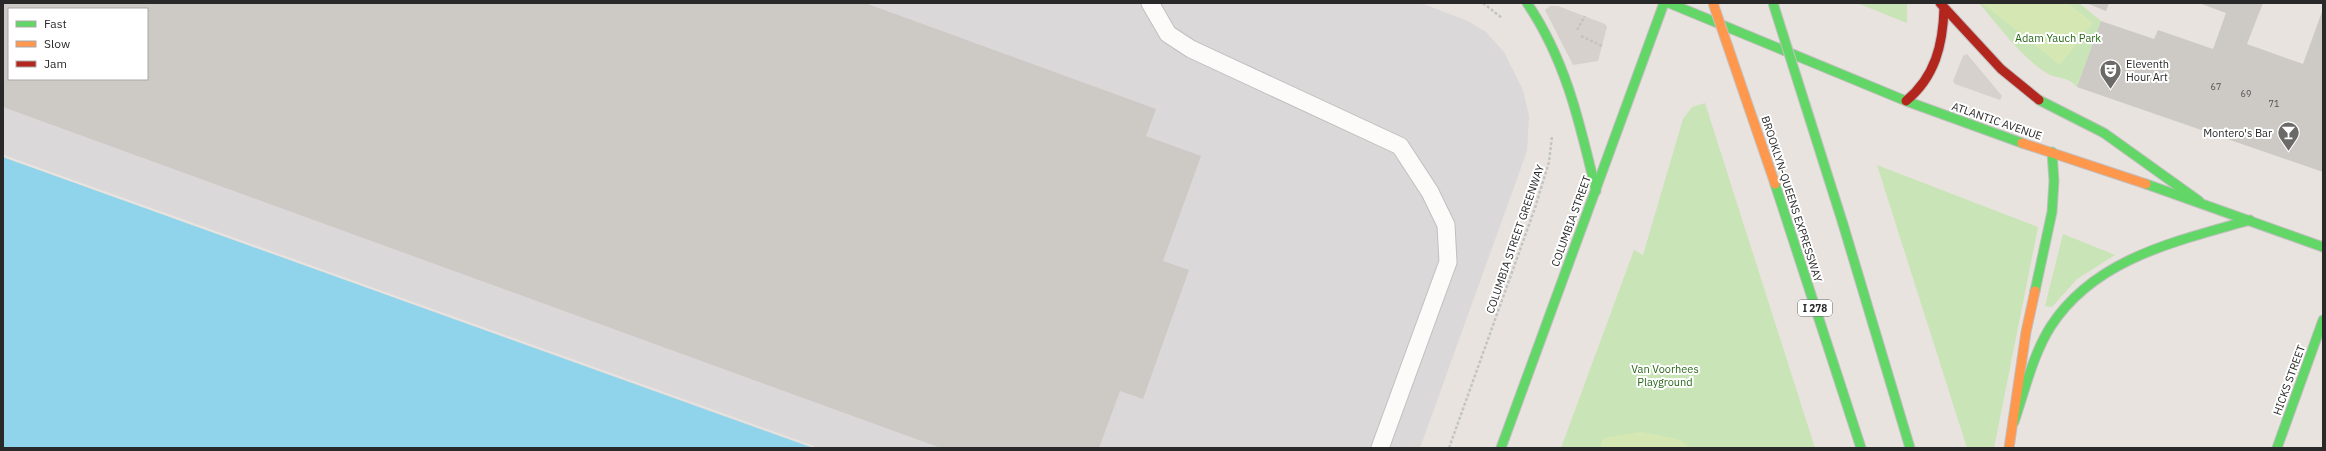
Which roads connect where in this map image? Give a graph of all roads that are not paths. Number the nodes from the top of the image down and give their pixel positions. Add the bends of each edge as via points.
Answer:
1 (1150, 3) edge
2 (1527, 3) edge
3 (1664, 3) edge
4 (1669, 3) edge
5 (1713, 3) edge
6 (1773, 3) edge
7 (1942, 6) edge
8 (1906, 101) junction
9 (2052, 152) junction
10 (1596, 191) junction
11 (2199, 200) junction
12 (2250, 220) junction
13 (2323, 247) edge
14 (2323, 320) edge
15 (2014, 422) junction
16 (1855, 432) junction
17 (1380, 448) edge
18 (1501, 448) edge
19 (1857, 448) edge
20 (1861, 448) edge
21 (1910, 448) edge
22 (2008, 448) edge
23 (2277, 448) edge

1 - 17 lane via 1168,34 1190,49 1400,146 1430,192 1446,225 1448,262
2 - 10 main road via 1552,44 1569,86
3 - 10 main road, COLUMBIA STREET
4 - 8 main road, ATLANTIC AVENUE
5 - 16 main road, BROOKLYN-QUEENS EXPRESSWAY / I 278, bridge
6 - 21 main road, bridge
7 - 8 main road via 1942,41 1929,77 1917,94
7 - 11 main road via 2001,70 2030,95 2104,133
8 - 9 main road, ATLANTIC AVENUE
9 - 11 main road, ATLANTIC AVENUE
9 - 15 main road via 2052,212 2026,332
10 - 18 main road, COLUMBIA STREET
11 - 12 main road, ATLANTIC AVENUE
12 - 13 main road, ATLANTIC AVENUE
12 - 15 main road via 2146,252 2112,268 2084,288 2062,311 2044,340
14 - 23 main road, HICKS STREET
15 - 22 main road
16 - 19 main road
16 - 20 main road, BROOKLYN-QUEENS EXPRESSWAY / I 278

